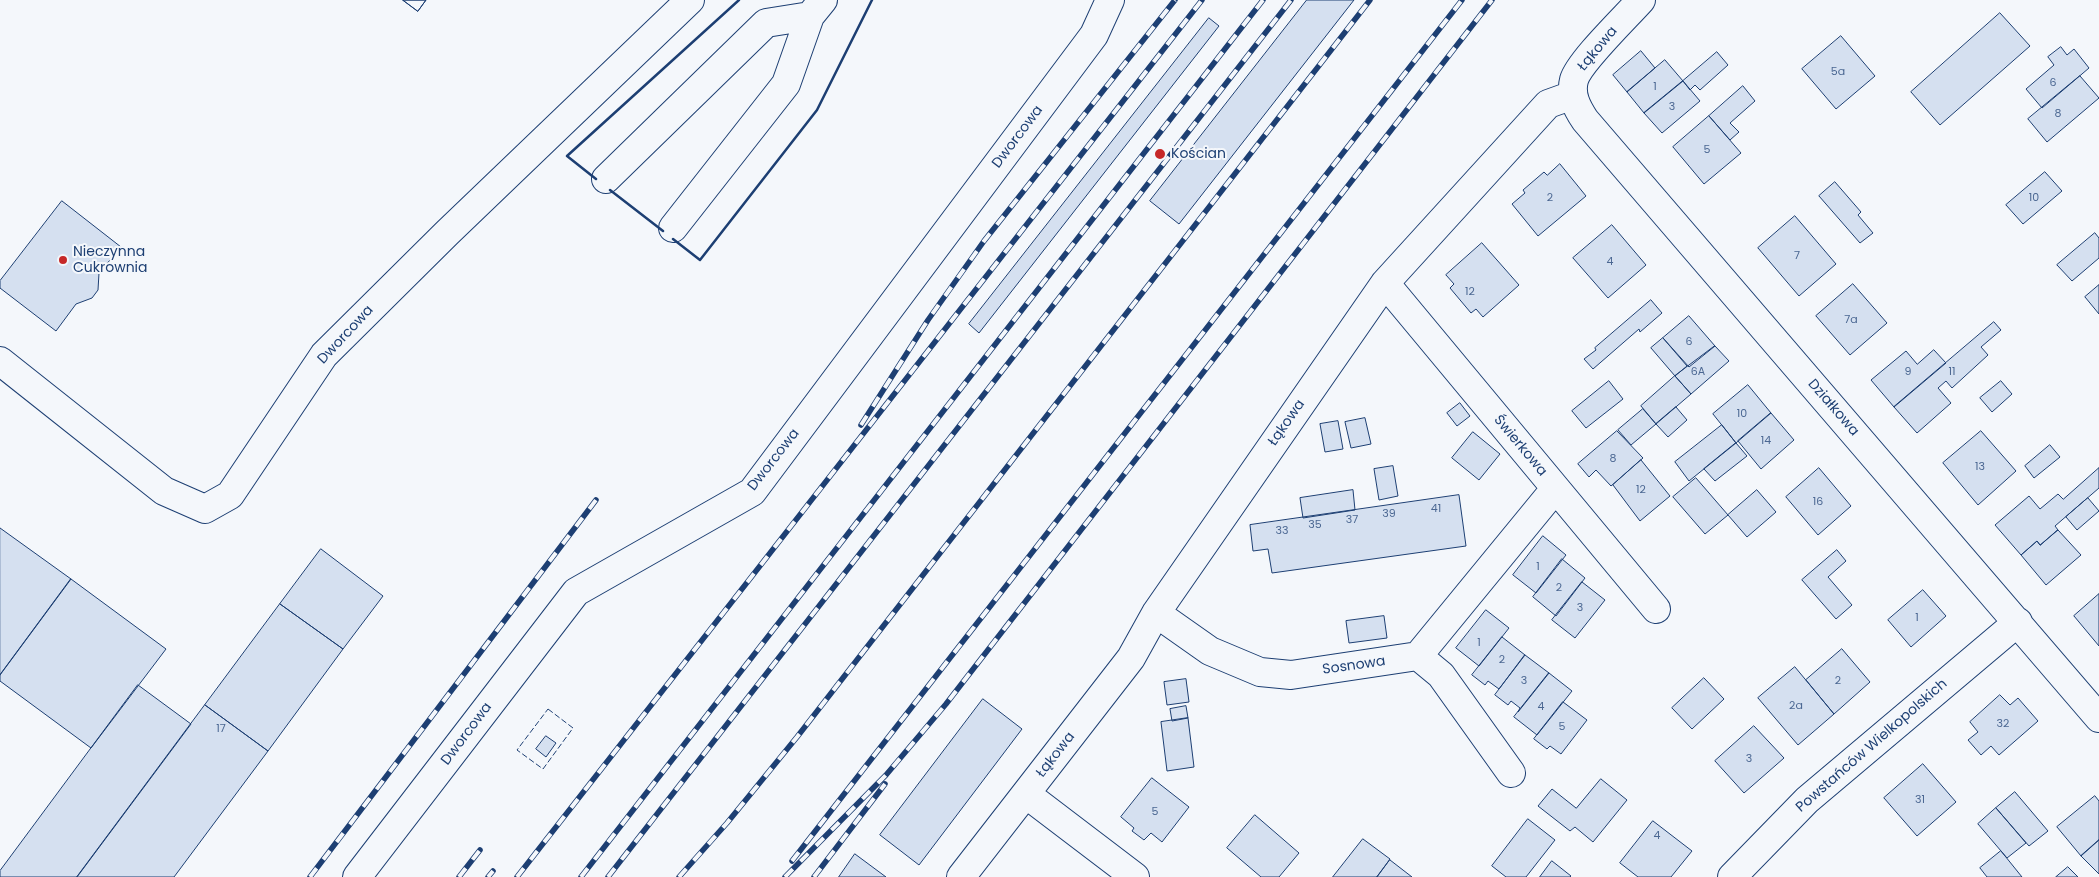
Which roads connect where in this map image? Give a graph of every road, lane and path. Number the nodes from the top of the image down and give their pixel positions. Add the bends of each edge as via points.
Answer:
1 (690, 0) edge
2 (1110, 0) edge
3 (1641, 0) edge
4 (816, 8) edge
5 (1573, 95) junction
6 (606, 179) dead end
7 (673, 228) dead end
8 (1384, 283) junction
9 (0, 361) edge
10 (1555, 489) junction
11 (1656, 608) dead end
12 (1156, 613) junction
13 (2018, 622) junction
14 (1418, 656) junction
15 (2099, 718) edge
16 (1511, 773) dead end
17 (1026, 794) junction
18 (357, 877) edge
19 (961, 877) edge
20 (1135, 877) edge
21 (1732, 877) edge

1 - 9 street, Dworcowa via 447,232 324,355 230,495 205,510 164,491
2 - 18 street, Dworcowa via 1094,35 752,492 576,592
3 - 5 street, Łąkowa via 1581,66 1574,81
4 - 6 street via 766,23
4 - 7 street via 786,84
5 - 8 street, Łąkowa via 1548,104
5 - 13 street, Działkowa via 1585,120
8 - 10 street, Świerkowa
8 - 12 street, Łąkowa
10 - 11 street, Świerkowa
10 - 14 street
12 - 14 street, Sosnowa via 1210,651 1260,672 1291,675
12 - 17 street, Łąkowa via 1131,658
13 - 15 street, Działkowa
13 - 21 street, Powstańców Wielkopolskich via 1807,800
14 - 16 street via 1441,675
17 - 19 street, Łąkowa
17 - 20 street

